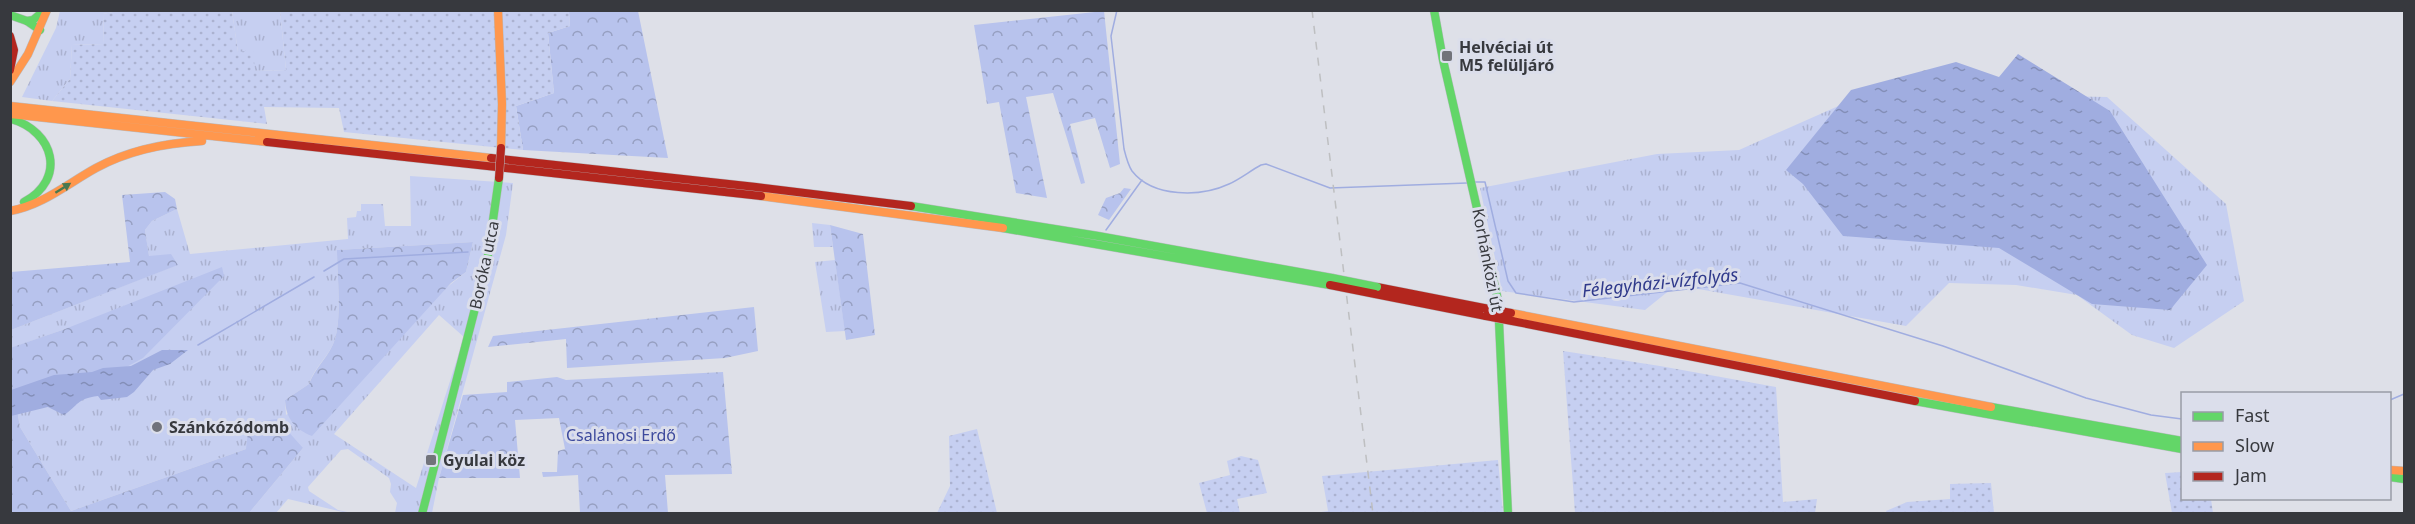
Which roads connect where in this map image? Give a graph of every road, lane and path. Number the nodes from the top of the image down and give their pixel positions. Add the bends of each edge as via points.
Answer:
1 (46, 10) edge
2 (498, 10) edge
3 (1434, 10) edge
4 (10, 15) edge
5 (10, 21) edge
6 (27, 21) junction
7 (40, 30) junction
8 (10, 36) edge
9 (10, 70) edge
10 (10, 82) edge
11 (10, 106) edge
12 (10, 114) edge
13 (10, 119) edge
14 (264, 142) junction
15 (10, 205) edge
16 (10, 211) edge
17 (1331, 282) junction
18 (1511, 317) junction
19 (2181, 441) edge
20 (2181, 449) edge
21 (422, 513) edge
22 (1508, 513) edge

1 - 6 main road
1 - 7 main road
2 - 21 main road, Boróka utca, bridge via 501,148 487,262
3 - 22 main road, Korhánközi út via 1498,300
4 - 6 main road
5 - 7 main road
6 - 7 main road
7 - 10 main road
8 - 9 main road via 14,50
11 - 17 main road via 864,200 1090,234
12 - 14 main road
13 - 15 main road via 28,124 43,137 50,151 51,166 41,191 27,201
16 -> 14 main road via 31,206 103,164 144,148 184,142
14 - 17 main road via 862,208
17 - 18 main road, bridge
18 - 19 main road
18 - 20 main road via 1878,394

